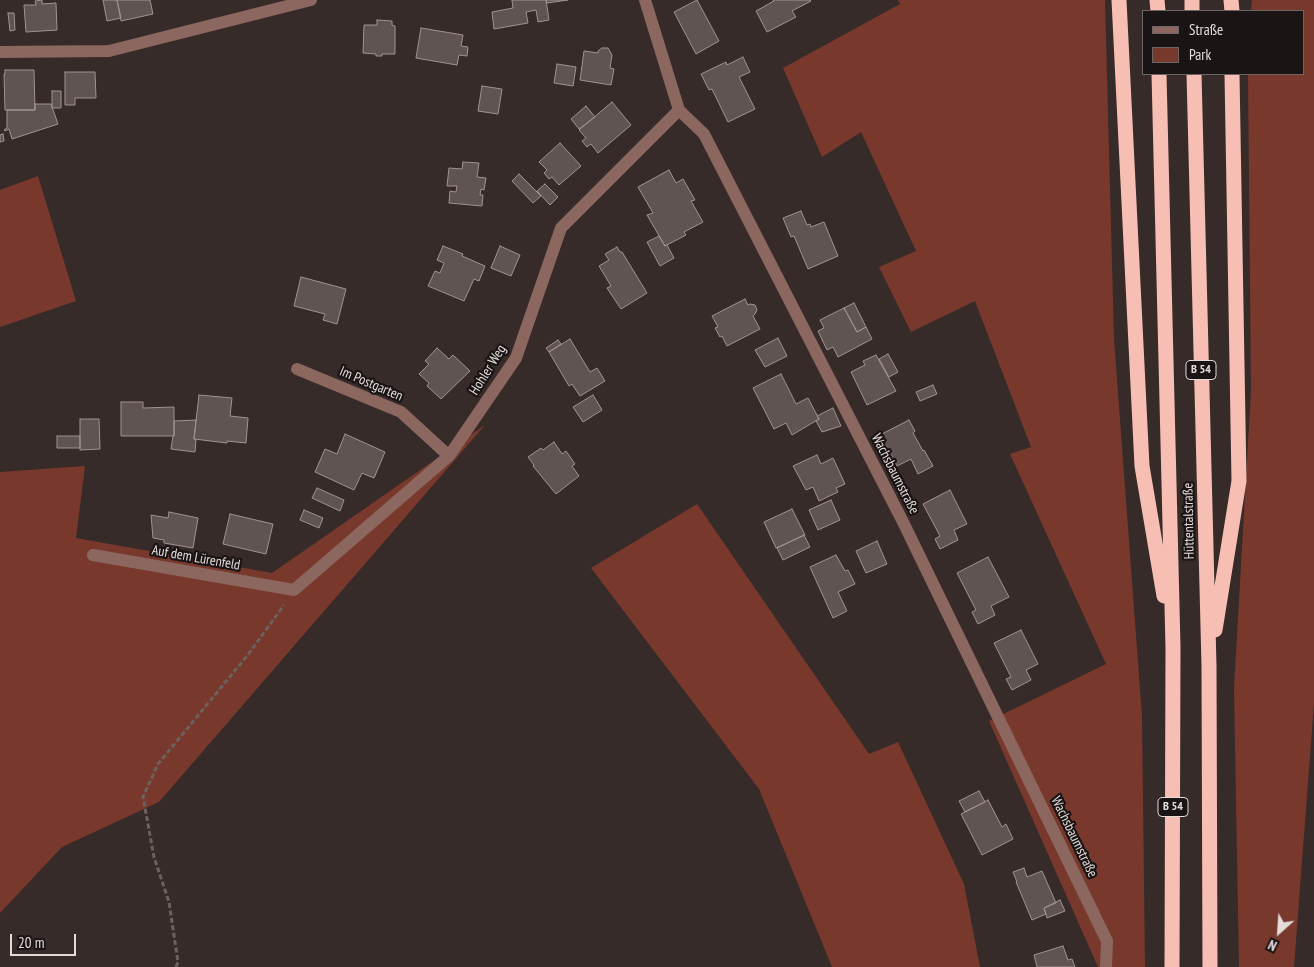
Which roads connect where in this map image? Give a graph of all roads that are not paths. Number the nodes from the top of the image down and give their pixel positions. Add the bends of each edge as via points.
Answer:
1 (312, 0) edge
2 (645, 0) edge
3 (1119, 0) edge
4 (0, 52) edge
5 (1159, 75) edge
6 (1194, 75) edge
7 (1232, 75) edge
8 (679, 110) junction
9 (296, 369) dead end
10 (449, 456) junction
11 (93, 555) dead end
12 (294, 590) joint
13 (1173, 647) junction
14 (1209, 666) junction
15 (1106, 967) edge
16 (1172, 967) edge
17 (1210, 967) edge

1 - 4 street via 109,50
2 - 8 street, Wachsbaumstraße
3 - 13 highway via 1142,466
5 - 13 highway, Hüttentalstraße / B 54
6 - 14 highway, Hüttentalstraße / B 54
7 - 14 highway via 1239,481
8 - 10 street, Hohler Weg via 561,228 516,358
8 - 15 street, Wachsbaumstraße via 704,134 903,522 1107,941
9 - 10 street, Im Postgarten via 401,412
10 - 12 street, Hohler Weg
11 - 12 street, Auf dem Lürenfeld
13 - 16 highway, Hüttentalstraße / B 54
14 - 17 highway, Hüttentalstraße / B 54

